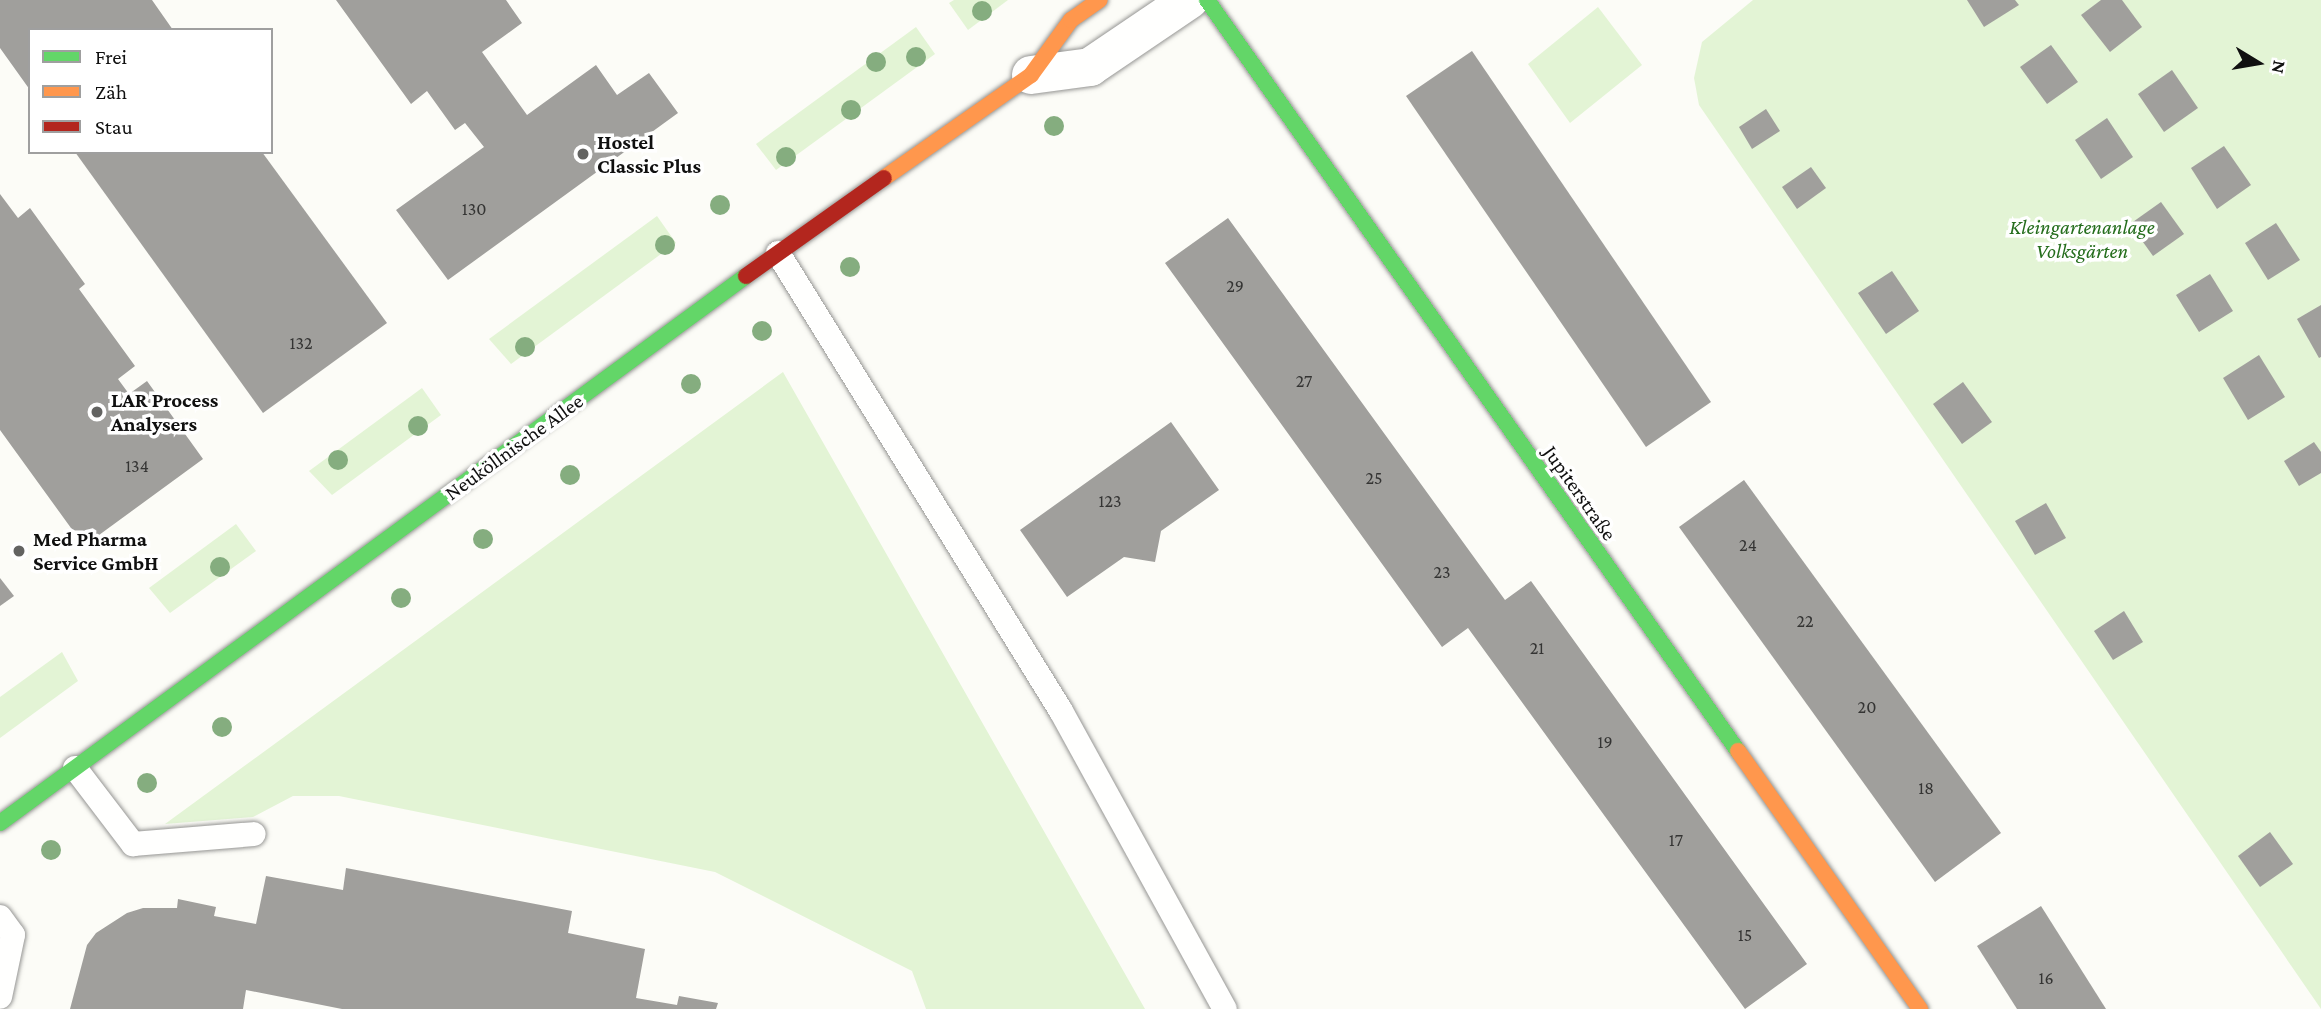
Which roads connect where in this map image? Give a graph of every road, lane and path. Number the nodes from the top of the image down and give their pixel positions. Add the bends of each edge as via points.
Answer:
1 (1100, 0) edge
2 (1189, 0) edge
3 (1207, 0) edge
4 (1031, 75) junction
5 (778, 253) junction
6 (75, 768) junction
7 (0, 823) edge
8 (254, 834) dead end
9 (0, 917) edge
10 (0, 997) edge
11 (1225, 1009) edge
12 (1920, 1009) edge

1 - 4 street, Neuköllnische Allee via 1071,20
2 - 4 street, Neuköllnische Allee via 1090,67
3 - 12 street, Jupiterstraße
4 - 5 street, Neuköllnische Allee
5 - 6 street, Neuköllnische Allee
5 - 11 lane via 1061,711
6 - 7 street, Neuköllnische Allee
6 - 8 lane via 133,845
9 - 10 lane via 13,935

